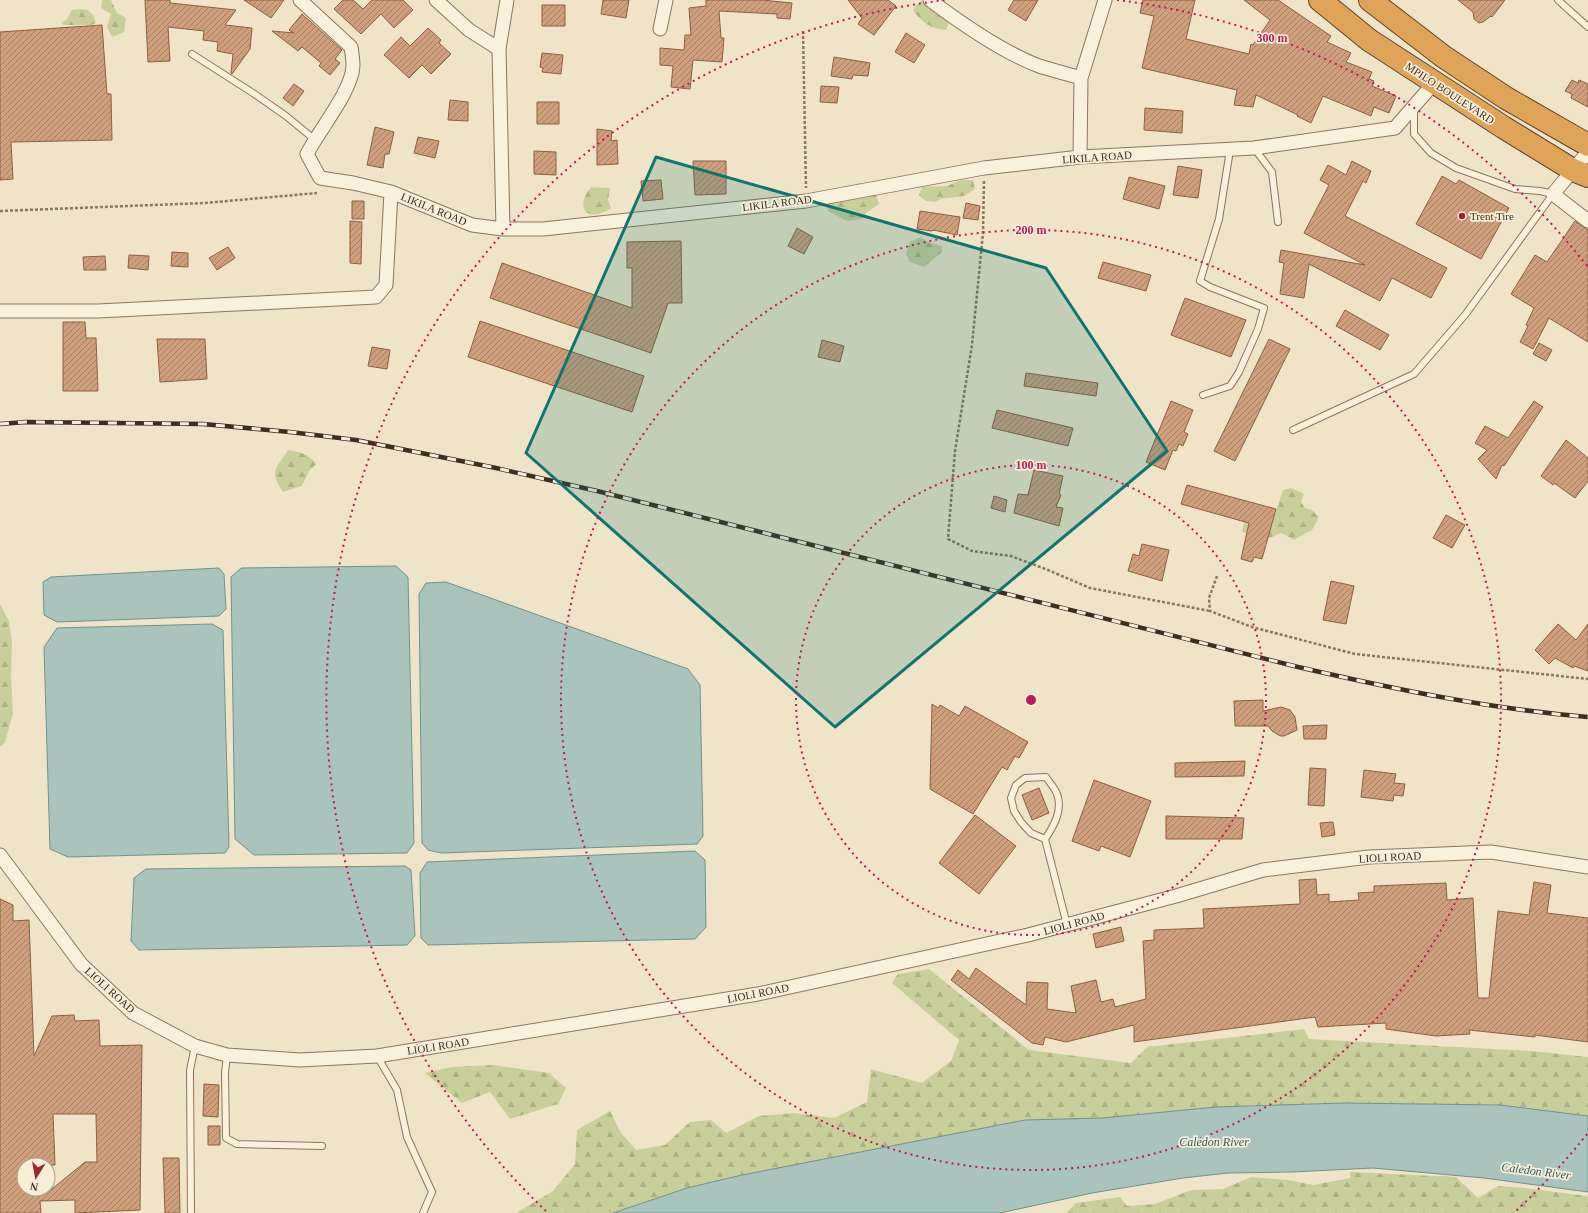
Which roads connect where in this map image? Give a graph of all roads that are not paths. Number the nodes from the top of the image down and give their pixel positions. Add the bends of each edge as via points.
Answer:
1 (300, 0) edge
2 (436, 0) edge
3 (507, 0) edge
4 (666, 0) edge
5 (930, 0) edge
6 (1105, 0) edge
7 (1320, 0) edge
8 (1370, 0) edge
9 (1558, 0) edge
10 (1588, 27) edge
11 (660, 29) dead end
12 (499, 49) junction
13 (192, 54) dead end
14 (1081, 78) junction
15 (1434, 83) junction
16 (1414, 107) junction
17 (314, 139) junction
18 (1588, 145) edge
19 (1254, 148) junction
20 (1230, 150) junction
21 (1588, 152) edge
22 (1080, 157) junction
23 (1581, 173) edge
24 (391, 192) junction
25 (1554, 194) junction
26 (1588, 221) edge
27 (1278, 222) dead end
28 (503, 229) junction
29 (0, 311) edge
30 (1203, 395) dead end
31 (1293, 430) dead end
32 (1045, 839) junction
33 (0, 855) edge
34 (1588, 867) edge
35 (1068, 925) junction
36 (195, 1046) junction
37 (227, 1055) junction
38 (377, 1056) junction
39 (322, 1146) dead end
40 (191, 1213) edge
41 (423, 1213) edge

1 - 17 street via 351,47 353,67 344,93
2 - 12 street via 469,30
3 - 12 street
4 - 11 street
5 - 14 street via 1016,55 1040,66
6 - 14 street
7 - 15 highway, MPILO BOULEVARD via 1369,40
8 - 18 highway via 1444,57 1506,98
9 - 10 lane
12 - 28 street
13 - 17 lane via 286,116
14 - 22 street
15 - 16 street, LIKILA ROAD
15 - 23 highway, MPILO BOULEVARD
16 - 19 street, LIKILA ROAD via 1395,128
16 - 25 lane via 1414,134 1432,153 1456,168 1515,189
17 - 24 street, LIKILA ROAD via 307,154 320,178
19 - 20 street, LIKILA ROAD
19 - 27 lane via 1272,172
20 - 22 street, LIKILA ROAD
20 - 30 lane via 1219,219 1200,281 1264,308 1258,329 1230,386
21 - 23 street
22 - 28 street, LIKILA ROAD via 984,168 806,201 543,229
23 - 25 street
24 - 28 street, LIKILA ROAD via 472,225
24 - 29 street via 386,285 376,297 98,311
25 - 26 street
25 - 31 lane via 1465,315 1414,374
32 - 32 lane via 1055,824 1059,809 1057,794 1046,777 1025,778 1016,785 1011,798 1014,810 1031,833
32 - 35 lane
33 - 36 street, LIOLI ROAD via 81,964 133,1013
34 - 35 street, LIOLI ROAD via 1491,852 1369,857 1263,870
35 - 38 street, LIOLI ROAD via 758,994
36 - 37 street, LIOLI ROAD
36 - 40 lane via 190,1070
37 - 38 street, LIOLI ROAD via 300,1060
37 - 39 lane via 226,1138 237,1144
38 - 41 lane via 397,1090 407,1137 432,1192

